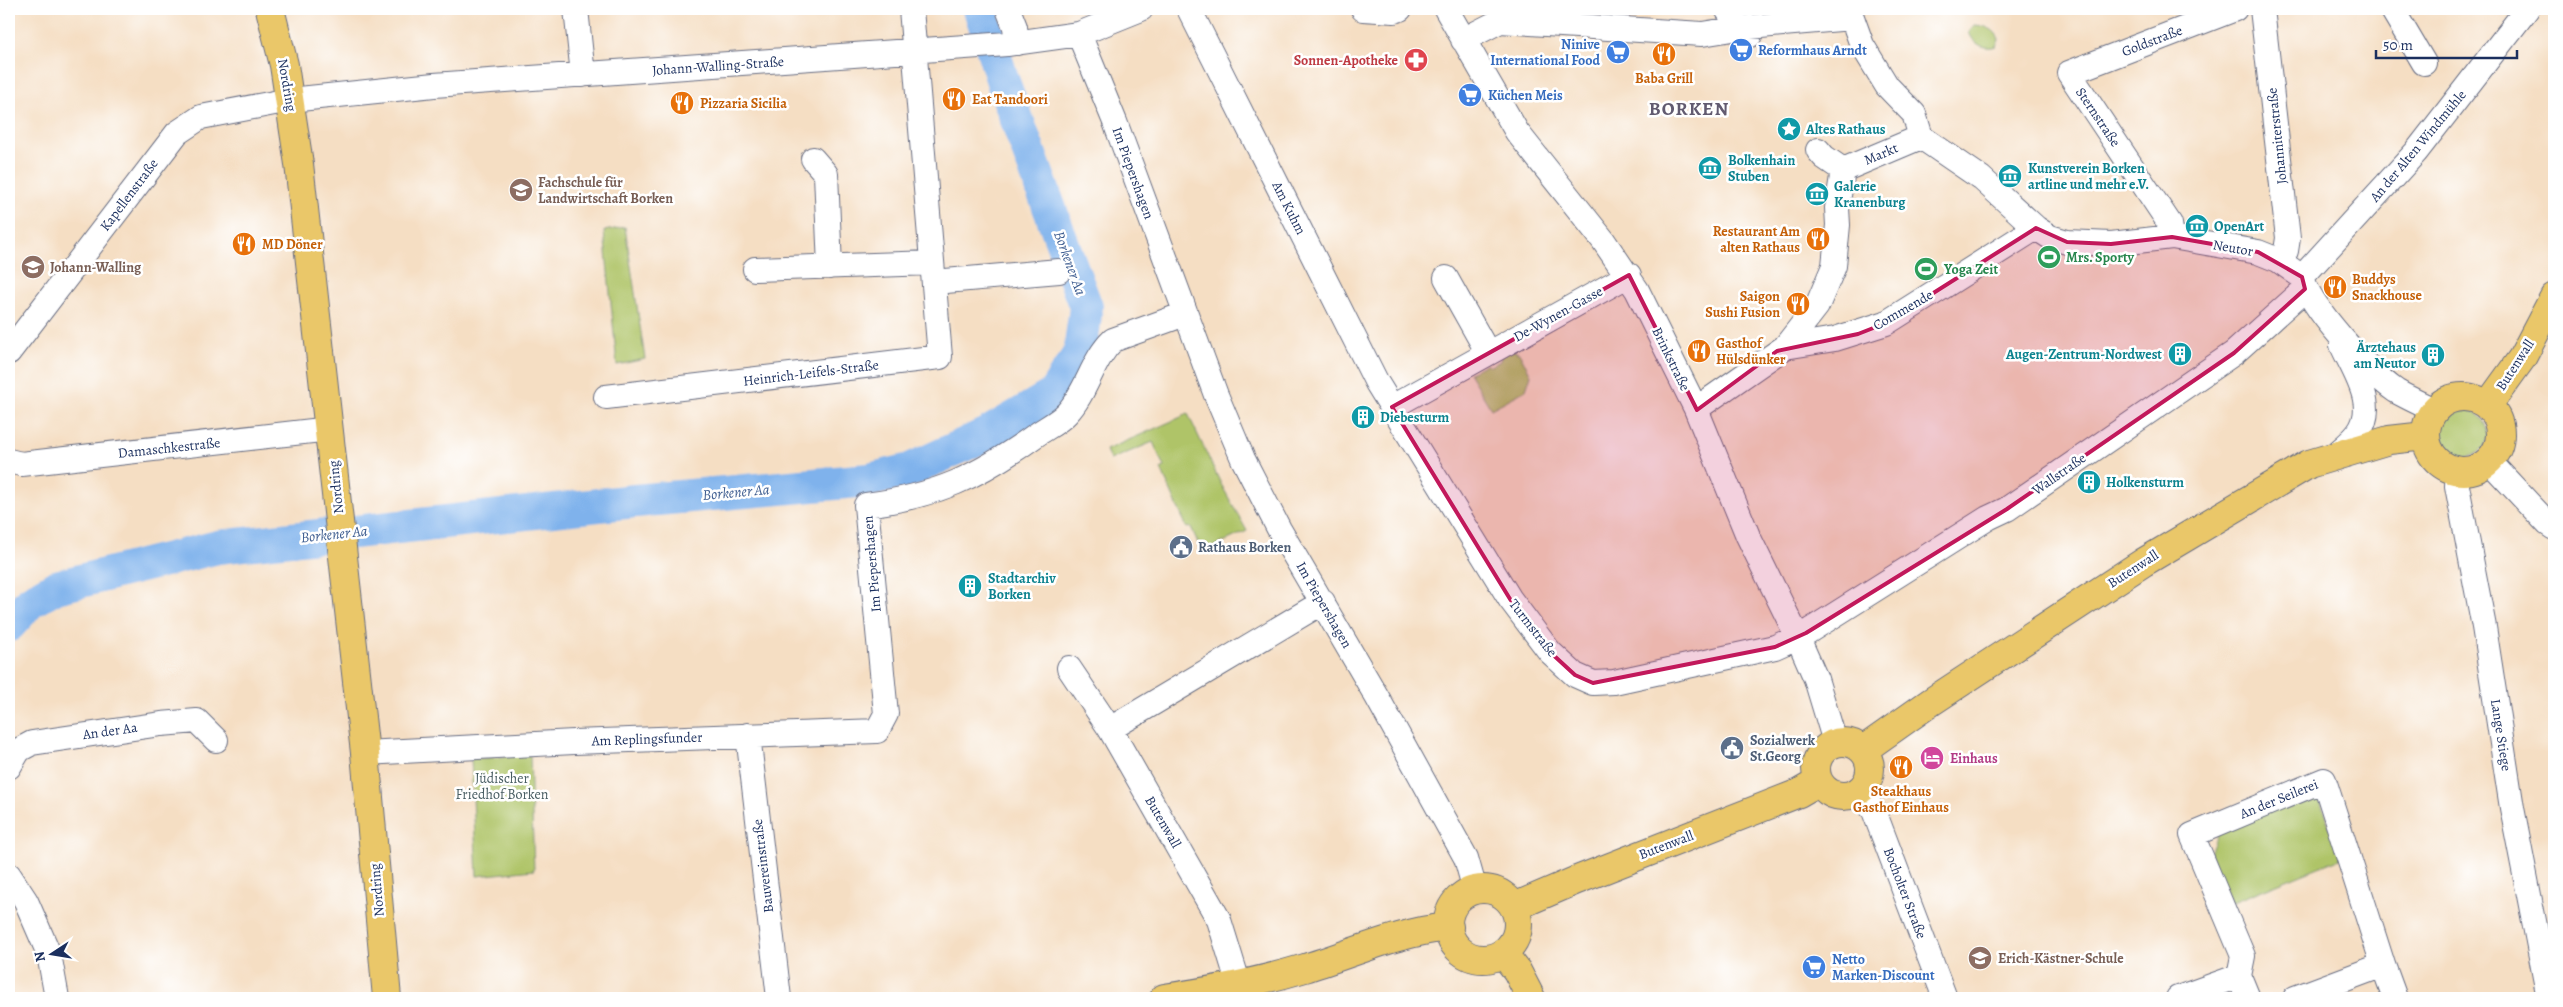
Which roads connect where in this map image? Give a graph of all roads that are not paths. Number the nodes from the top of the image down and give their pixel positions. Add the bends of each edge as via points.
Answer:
1 (270, 9) edge
2 (576, 9) edge
3 (910, 9) edge
4 (1008, 9) edge
5 (1141, 9) edge
6 (1189, 9) edge
7 (1363, 9) edge
8 (1400, 9) edge
9 (1446, 9) edge
10 (1849, 9) edge
11 (2235, 9) edge
12 (2262, 9) edge
13 (2392, 9) edge
14 (2527, 9) edge
15 (1740, 24) edge
16 (1079, 34) junction
17 (1463, 40) junction
18 (1012, 43) junction
19 (915, 52) junction
20 (2424, 63) dead end
21 (2069, 73) joint
22 (583, 75) junction
23 (290, 100) junction
24 (1921, 138) junction
25 (1818, 150) dead end
26 (813, 159) dead end
27 (1843, 170) junction
28 (2036, 228) junction
29 (2172, 237) junction
30 (2278, 260) junction
31 (830, 267) junction
32 (754, 269) dead end
33 (1059, 271) dead end
34 (933, 272) junction
35 (1629, 275) junction
36 (1446, 278) dead end
37 (2304, 283) junction
38 (2554, 297) edge
39 (1185, 314) junction
40 (2335, 330) junction
41 (1785, 347) junction
42 (9, 352) edge
43 (1488, 353) junction
44 (606, 397) dead end
45 (2488, 406) junction
46 (1392, 407) junction
47 (1696, 409) junction
48 (2434, 410) junction
49 (330, 430) junction
50 (2426, 436) junction
51 (2335, 455) junction
52 (9, 461) edge
53 (2489, 461) junction
54 (2458, 471) junction
55 (2554, 528) edge
56 (1323, 602) junction
57 (1798, 638) junction
58 (1069, 668) dead end
59 (883, 682) joint
60 (1110, 729) junction
61 (748, 735) junction
62 (216, 740) dead end
63 (1835, 742) junction
64 (1863, 750) junction
65 (365, 753) junction
66 (9, 768) edge
67 (1818, 782) junction
68 (1859, 791) junction
69 (9, 875) edge
70 (1475, 890) junction
71 (1514, 907) junction
72 (1448, 927) junction
73 (1503, 953) junction
74 (2383, 964) junction
75 (2239, 976) junction
76 (1239, 986) junction
77 (57, 998) edge
78 (387, 998) edge
79 (779, 998) edge
80 (1164, 998) edge
81 (1531, 998) edge
82 (1945, 998) edge
83 (2178, 998) edge
84 (2248, 998) edge
85 (2295, 998) edge
86 (2395, 998) edge
87 (2549, 998) edge

1 - 23 main road, Nordring
2 - 22 street
3 - 19 street, Heinrich-Leifels-Straße
4 - 18 street via 1016,27
5 - 16 street, Johann-Walling-Straße
6 - 46 street, Am Kuhm via 1377,384
7 - 8 street
9 - 17 street, Brinkstraße
10 - 15 street via 1840,19
10 - 24 street via 1862,45 1887,86 1914,114
11 - 21 street, Goldstraße
12 - 30 street, Johanniterstraße via 2288,238 2286,250
13 - 20 street
14 - 37 street, An der Alten Windmühle via 2416,152
15 - 17 street via 1702,34 1500,21
16 - 18 street, Johann-Walling-Straße
16 - 39 street, Im Piepershagen via 1115,122
17 - 35 street, Brinkstraße via 1517,132
18 - 19 street, Johann-Walling-Straße
19 - 22 street, Johann-Walling-Straße
19 - 34 street, Heinrich-Leifels-Straße
21 - 29 street, Sternstraße via 2170,224
22 - 23 street, Johann-Walling-Straße via 434,85
23 - 42 street, Kapellenstraße via 201,117 177,133
23 - 49 main road, Nordring
24 - 27 street, Markt
24 - 28 street, Neutor via 1981,178
25 - 27 street
26 - 31 street via 826,174
27 - 41 street via 1834,266 1817,306
28 - 29 street, Neutor via 2067,242 2111,244
28 - 41 street, Commende via 1886,323 1835,339
29 - 30 street, Neutor via 2258,252
30 - 37 street, Neutor
31 - 32 street
31 - 34 street
33 - 34 street
34 - 44 street, Heinrich-Leifels-Straße via 940,357
35 - 43 street, De-Wynen-Gasse
35 - 47 street, Brinkstraße
36 - 43 street
37 - 40 street, Neutor
37 - 57 street, Wallstraße via 2234,353 2182,391 2007,509
38 - 45 main road, Butenwall via 2522,358
39 - 56 street, Im Piepershagen via 1243,459 1279,529
39 - 59 street, Im Piepershagen via 1113,340 1104,348 1085,388 1066,414 1010,454 956,484 919,497 866,505
40 - 48 street, Neutor via 2395,390
40 - 51 street, Neutor via 2364,394 2366,406 2359,432
41 - 47 street
43 - 46 street, De-Wynen-Gasse
45 - 48 main road via 2466,396 2454,397
45 - 53 main road via 2496,416 2500,437 2499,446
46 - 57 street, Turmstraße via 1510,599 1550,652 1574,675 1593,683 1614,682 1775,647
47 - 57 street, Brinkstraße via 1748,536
48 - 50 main road
49 - 52 street, Damaschkestraße via 21,464
49 - 65 main road, Nordring
50 - 51 main road, Butenwall via 2389,440
50 - 54 main road via 2436,459
51 - 64 main road, Butenwall via 2309,464 2144,562
53 - 54 main road via 2475,469
53 - 55 street
54 - 87 street, Lange Stiege via 2460,502 2484,627 2512,808
56 - 60 street
56 - 70 street, Im Piepershagen via 1466,858
57 - 63 street, Brinkstraße via 1816,679
58 - 60 street, Butenwall
59 - 61 street, Am Replingsfunder via 886,714 877,731
60 - 76 street, Butenwall via 1219,920
61 - 65 street, Am Replingsfunder
61 - 79 street, Bauvereinstraße
62 - 66 street, An der Aa via 198,722 161,724 32,743 19,750
63 - 64 main road via 1850,742
63 - 67 main road via 1817,758
64 - 68 main road via 1868,756 1870,771
65 - 78 main road, Nordring
67 - 68 main road via 1832,794 1842,796
67 - 71 main road, Butenwall via 1798,793
68 - 82 street, Bocholter Straße via 1874,811
69 - 77 street via 26,902 49,954
70 - 71 main road via 1494,891
70 - 72 main road via 1455,904
71 - 73 main road via 1517,933
72 - 73 main road via 1459,950 1469,956 1492,958
72 - 76 main road via 1420,932
73 - 81 main road
74 - 75 street, An der Seilerei via 2324,780 2192,835 2243,956
74 - 85 street
74 - 86 street
75 - 83 street
75 - 84 street, An der Seilerei
76 - 80 main road

